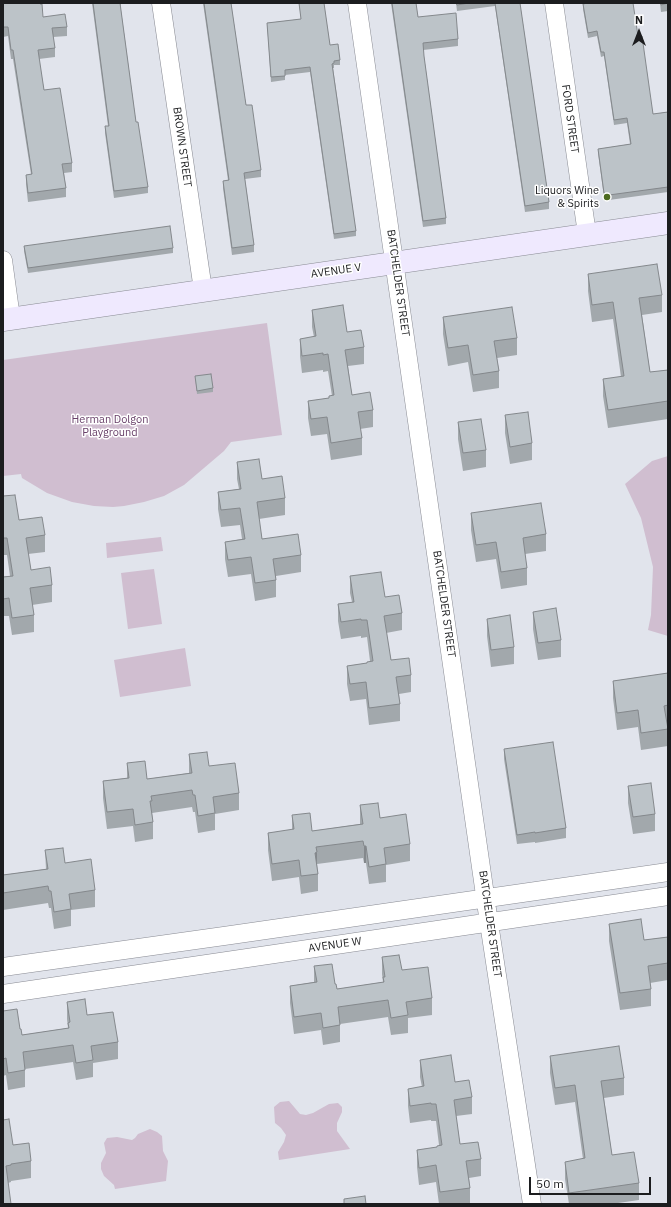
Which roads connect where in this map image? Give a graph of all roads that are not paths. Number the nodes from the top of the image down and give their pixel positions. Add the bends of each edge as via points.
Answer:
1 (161, 3) edge
2 (357, 3) edge
3 (554, 3) edge
4 (668, 223) edge
5 (587, 234) junction
6 (3, 260) edge
7 (395, 263) junction
8 (203, 290) junction
9 (7, 319) edge
10 (668, 872) edge
11 (668, 896) edge
12 (486, 898) junction
13 (489, 923) junction
14 (3, 967) edge
15 (3, 994) edge
16 (532, 1204) edge

1 - 8 street, BROWN STREET
2 - 7 street, BATCHELDER STREET
3 - 5 street, FORD STREET
4 - 5 main road, AVENUE V
5 - 7 main road, AVENUE V
6 - 9 street
7 - 8 main road, AVENUE V
7 - 12 street, BATCHELDER STREET
8 - 9 main road, AVENUE V
10 - 12 street
11 - 13 street, AVENUE W
12 - 13 street, BATCHELDER STREET
12 - 14 street
13 - 15 street, AVENUE W
13 - 16 street, BATCHELDER STREET

